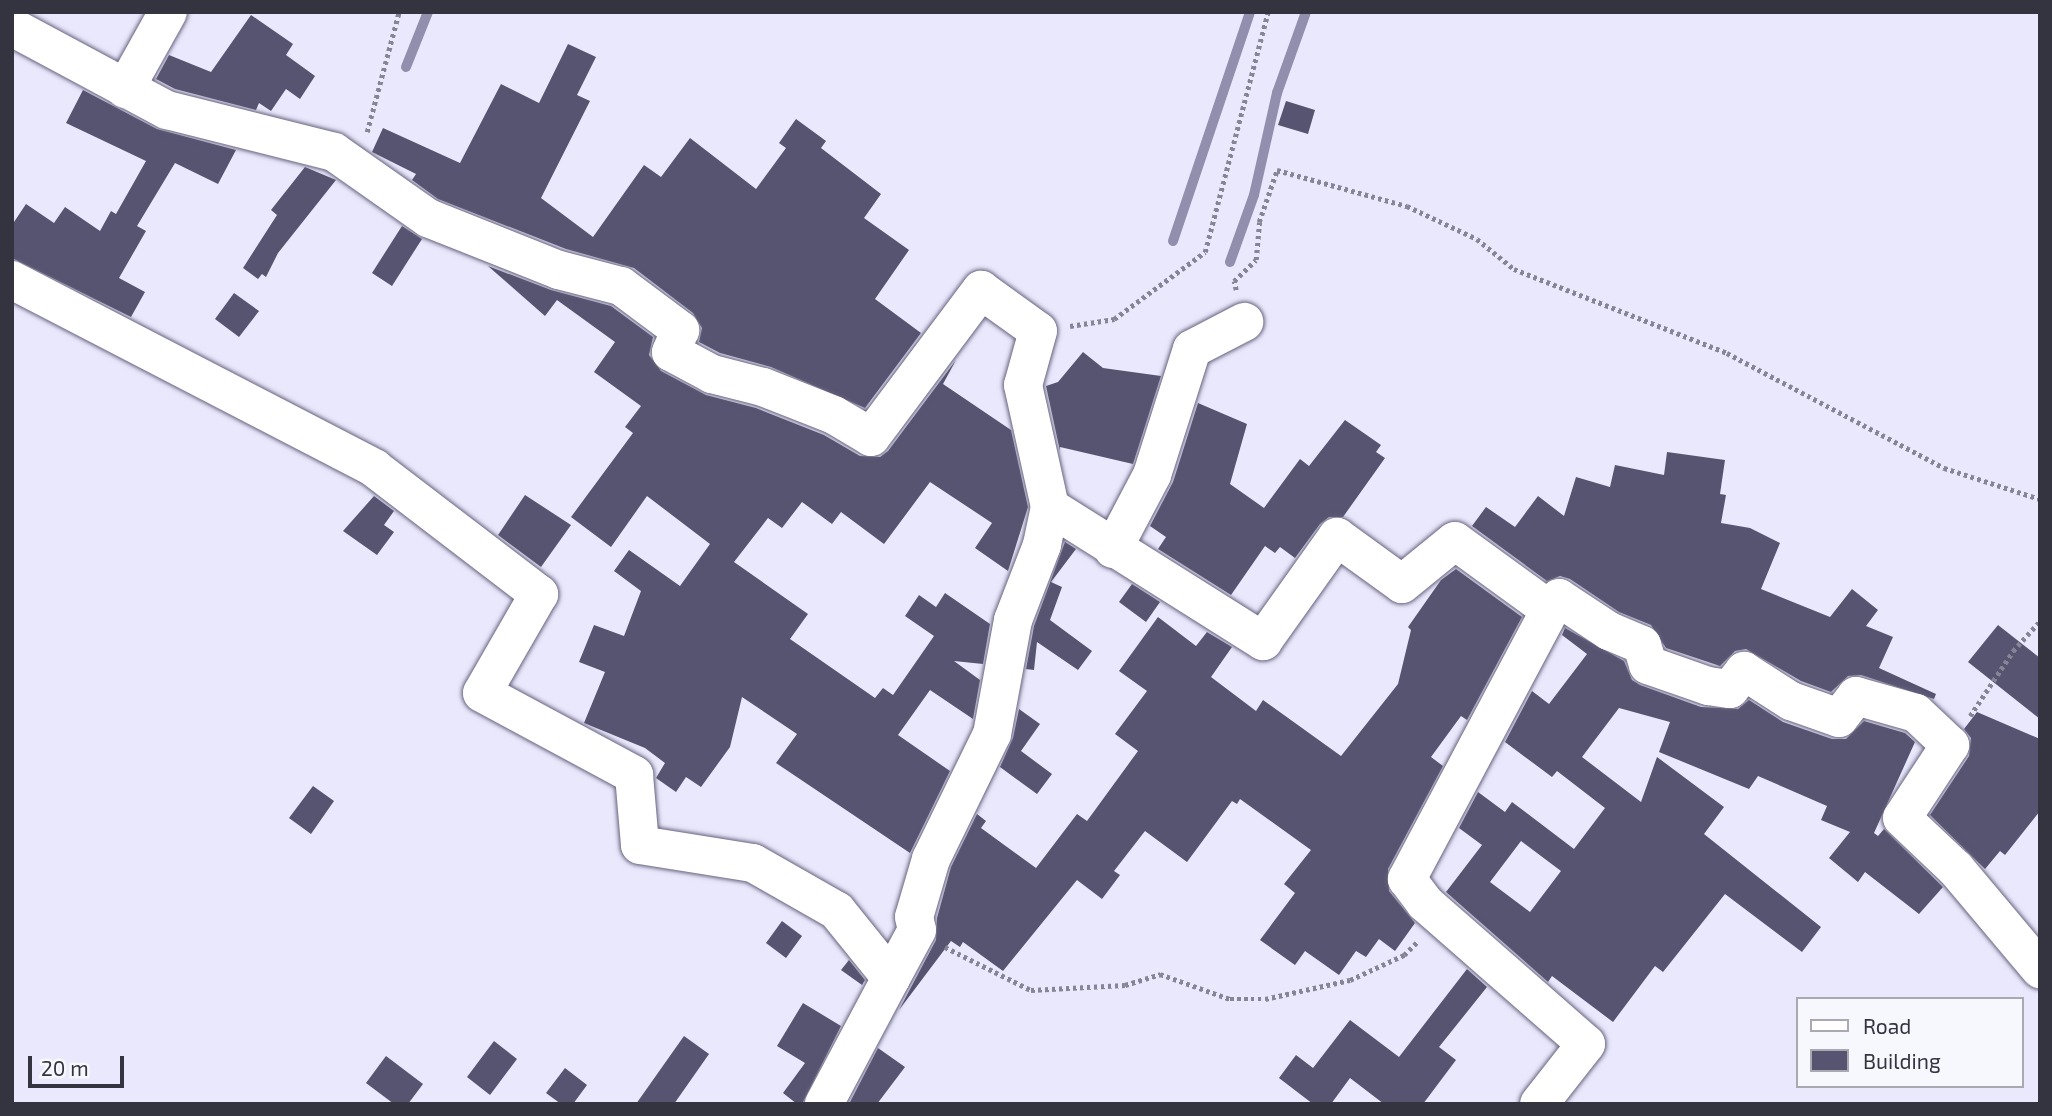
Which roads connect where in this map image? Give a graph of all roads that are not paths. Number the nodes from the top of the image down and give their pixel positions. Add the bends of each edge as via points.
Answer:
1 (168, 12) edge
2 (12, 27) edge
3 (125, 89) junction
4 (12, 280) edge
5 (1244, 323) road end
6 (1050, 508) junction
7 (1112, 549) junction
8 (1550, 610) junction
9 (2040, 969) edge
10 (891, 978) junction
11 (824, 1104) edge
12 (1539, 1104) edge

1 - 3 street
2 - 3 street
3 - 6 street via 167,110 334,152 428,218 598,283 621,286 680,330 671,352 712,374 762,387 834,415 871,437 981,290 1038,331 1023,385
4 - 10 street via 374,468 538,594 482,693 634,775 640,845 753,863 837,911
5 - 7 street via 1192,349 1152,475
6 - 7 street
6 - 10 street via 1042,545 1013,620 992,734 931,859 914,917 917,930
7 - 8 street via 1263,641 1337,537 1402,584 1455,541
8 - 9 street via 1559,598 1609,631 1642,645 1648,665 1708,686 1730,689 1744,671 1791,701 1839,718 1856,696 1916,713 1950,745 1902,818 1956,869
8 - 12 street via 1407,879 1442,918 1586,1044
10 - 11 street

